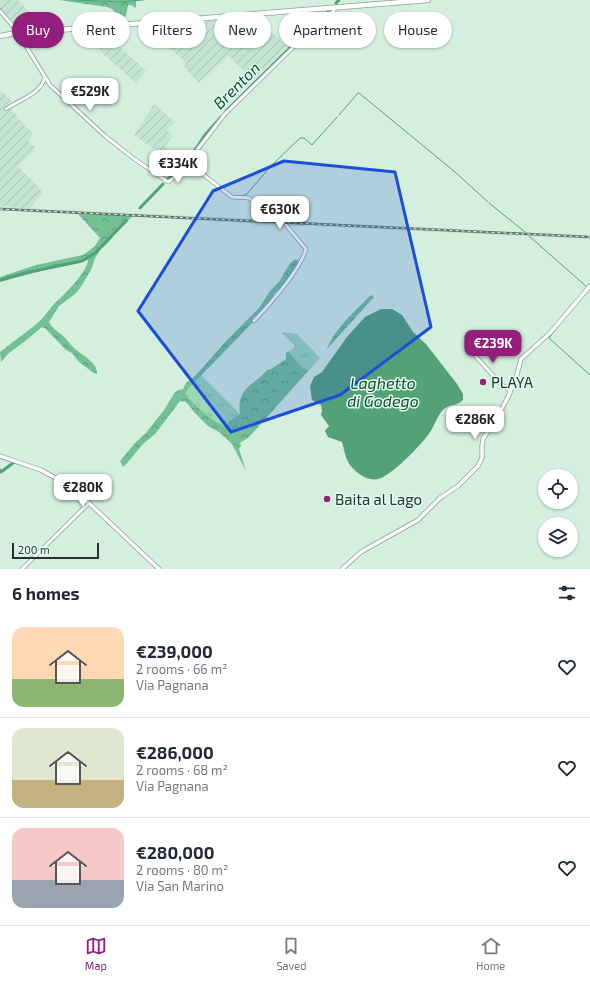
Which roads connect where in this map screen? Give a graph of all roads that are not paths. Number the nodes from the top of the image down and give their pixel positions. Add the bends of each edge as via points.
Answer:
1 (428, 0) edge
2 (334, 8) junction
3 (0, 11) edge
4 (12, 26) edge
5 (64, 30) edge
6 (12, 35) edge
7 (0, 36) edge
8 (27, 48) edge
9 (45, 77) junction
10 (6, 109) dead end
11 (189, 165) junction
12 (589, 288) edge
13 (254, 321) dead end
14 (468, 347) dead end
15 (510, 391) junction
16 (0, 456) edge
17 (89, 503) junction
18 (22, 569) edge
19 (159, 569) edge
20 (342, 569) edge

1 - 2 main road
2 - 5 main road
2 - 11 street via 333,12 225,114 205,138
3 - 4 street
6 - 7 main road
8 - 9 street
9 - 10 street via 34,93
9 - 11 street via 50,85 105,136 165,180 169,182
11 - 13 street via 232,197 249,198 269,214 281,219 306,249 288,280
12 - 15 street via 550,333 521,359
14 - 15 street
15 - 20 street via 485,435 482,460 474,470 418,520 361,552
16 - 17 street via 41,470 61,481
17 - 18 street
17 - 19 street

